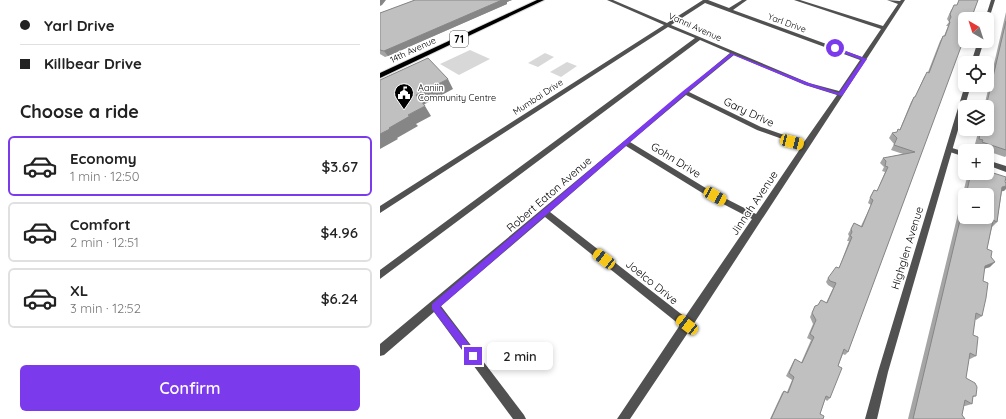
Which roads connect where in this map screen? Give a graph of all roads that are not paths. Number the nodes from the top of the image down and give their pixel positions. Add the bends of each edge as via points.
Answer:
1 (541, 0) edge
2 (609, 0) edge
3 (705, 0) edge
4 (745, 0) edge
5 (796, 0) edge
6 (889, 0) edge
7 (993, 0) edge
8 (902, 2) edge
9 (730, 10) junction
10 (989, 12) edge
11 (669, 25) junction
12 (884, 28) junction
13 (698, 39) junction
14 (733, 54) junction
15 (864, 59) junction
16 (380, 76) edge
17 (685, 92) junction
18 (966, 92) edge
19 (841, 94) junction
20 (627, 143) junction
21 (806, 145) junction
22 (949, 149) junction
23 (958, 152) edge
24 (994, 165) edge
25 (1006, 169) edge
26 (380, 210) edge
27 (546, 213) junction
28 (757, 218) junction
29 (380, 275) edge
30 (435, 306) junction
31 (687, 325) junction
32 (380, 351) edge
33 (520, 419) edge
34 (623, 419) edge
35 (871, 419) edge

1 - 16 main road, 14th Avenue / 71
2 - 11 street, Vanni Avenue
3 - 9 street, Yarl Drive
3 - 11 street, Mumbai Drive
4 - 9 street
5 - 12 street
6 - 8 street
7 - 10 street
8 - 12 street, Jinnah Avenue
9 - 15 street, Yarl Drive
11 - 13 street, Vanni Avenue
11 - 26 street, Mumbai Drive via 601,66
12 - 15 street, Jinnah Avenue
13 - 14 street, Vanni Avenue
13 - 29 street
14 - 17 street, Robert Eaton Avenue
14 - 19 street, Vanni Avenue via 808,84
15 - 19 street, Jinnah Avenue
17 - 20 street, Robert Eaton Avenue
17 - 21 street, Gary Drive via 753,126
18 - 22 street, Highglen Avenue
19 - 21 street, Jinnah Avenue
20 - 27 street, Robert Eaton Avenue
20 - 28 street, Gohn Drive via 693,184
21 - 28 street, Jinnah Avenue
22 - 23 street
22 - 35 street, Highglen Avenue
24 - 25 street
27 - 30 street, Robert Eaton Avenue
27 - 31 street, Joelco Drive
28 - 31 street, Jinnah Avenue
30 - 32 street, Robert Eaton Avenue
30 - 33 street
31 - 34 street, Jinnah Avenue

